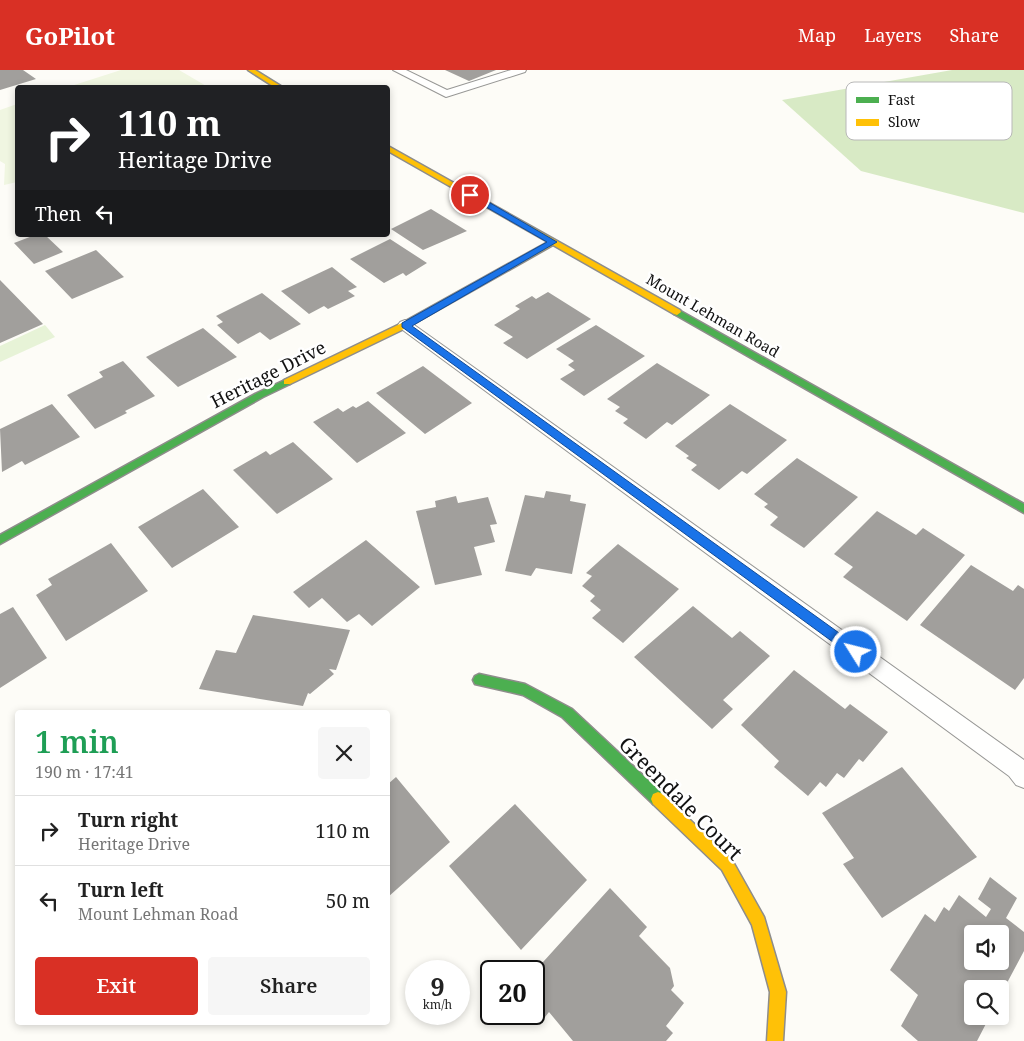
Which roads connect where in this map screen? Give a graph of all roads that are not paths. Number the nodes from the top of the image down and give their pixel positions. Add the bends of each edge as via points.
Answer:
1 (251, 70) edge
2 (398, 70) edge
3 (521, 70) edge
4 (276, 85) edge
5 (390, 149) edge
6 (553, 242) junction
7 (406, 325) junction
8 (1024, 509) edge
9 (0, 540) edge
10 (479, 680) dead end
11 (1024, 777) edge
12 (775, 1041) edge

1 - 4 main road
2 - 3 lane via 446,94
5 - 6 main road, Mount Lehman Road
6 - 7 main road, Heritage Drive
6 - 8 main road, Mount Lehman Road
7 - 9 main road, Heritage Drive via 260,395
7 - 11 lane via 1017,768
10 - 12 main road, Greendale Court via 525,690 567,713 727,866 759,922 778,992

